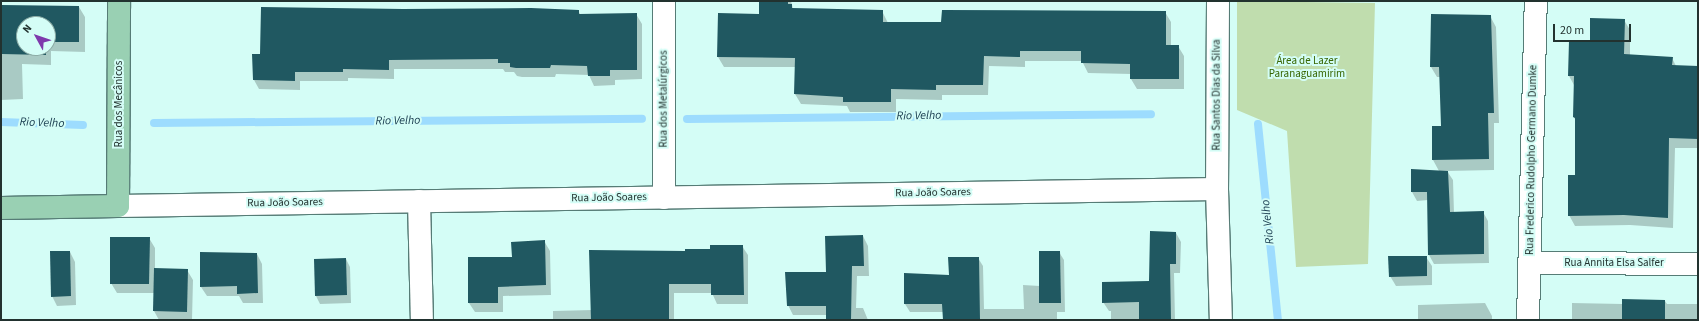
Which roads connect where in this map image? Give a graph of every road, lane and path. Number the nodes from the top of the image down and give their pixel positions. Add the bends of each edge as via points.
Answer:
1 (119, 1) edge
2 (664, 1) edge
3 (1218, 1) edge
4 (1536, 1) edge
5 (1217, 188) junction
6 (664, 198) junction
7 (420, 201) junction
8 (118, 206) junction
9 (1, 208) edge
10 (1529, 263) junction
11 (1698, 264) edge
12 (422, 320) edge
13 (1221, 320) edge
14 (1528, 320) edge

1 - 8 main road, Rua dos Mecânicos
2 - 6 street, Rua dos Metalúrgicos
3 - 5 street, Rua Santos Dias da Silva
4 - 10 street, Rua Frederico Rudolpho Germano Dumke
5 - 6 street, Rua João Soares
5 - 13 street, Rua Santos Dias da Silva
6 - 7 street, Rua João Soares
7 - 8 street, Rua João Soares
7 - 12 street
8 - 9 main road, Rua João Soares
10 - 11 street, Rua Annita Elsa Salfer
10 - 14 street, Rua Frederico Rudolpho Germano Dumke

